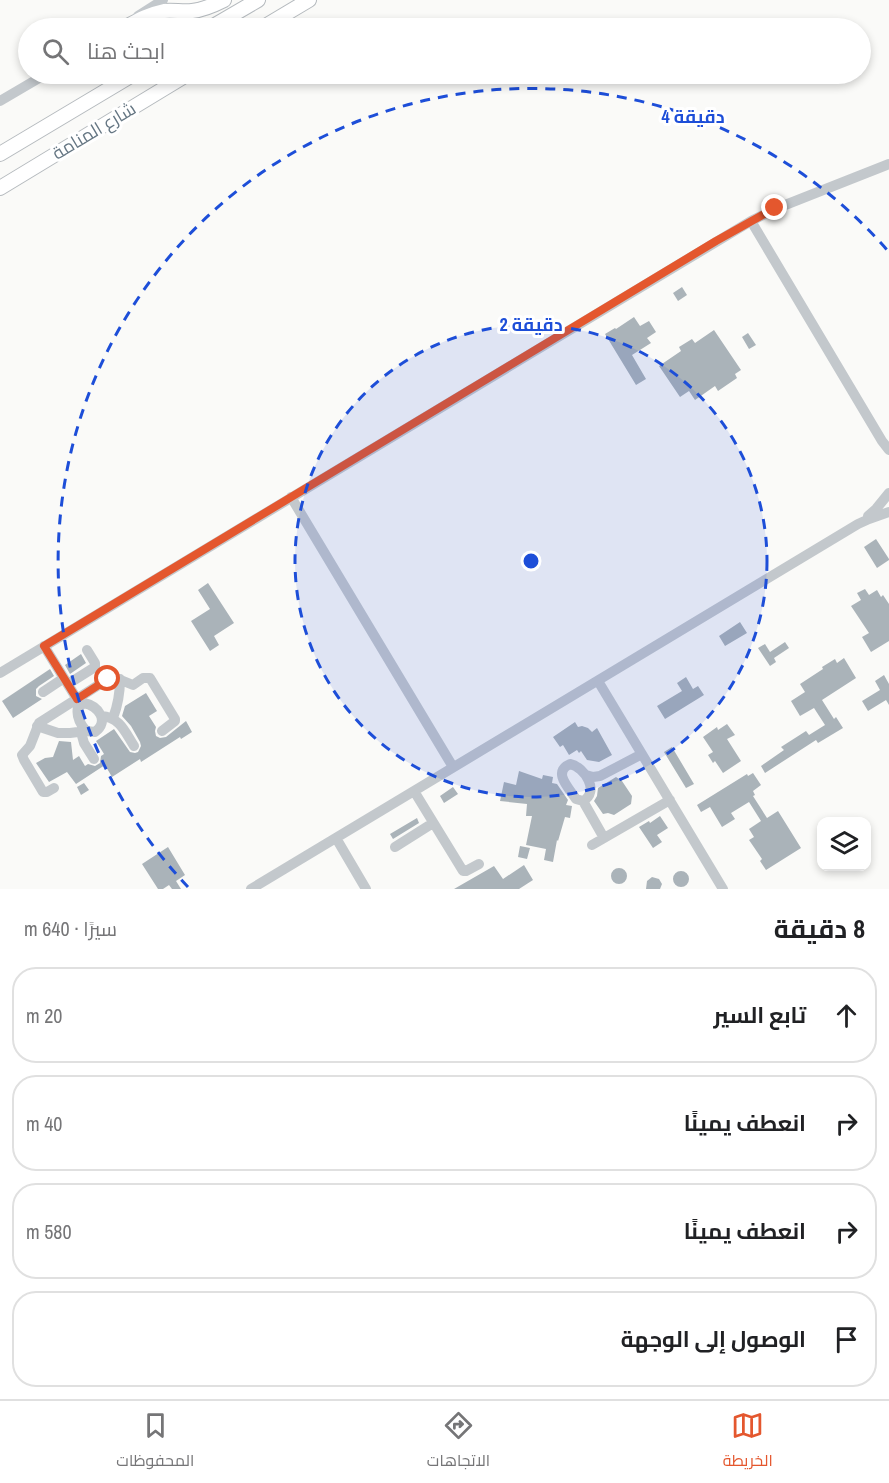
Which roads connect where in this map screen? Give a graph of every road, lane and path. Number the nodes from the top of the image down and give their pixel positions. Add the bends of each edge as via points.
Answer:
1 (163, 0) edge
2 (224, 0) edge
3 (258, 0) edge
4 (309, 0) edge
5 (134, 18) edge
6 (142, 18) edge
7 (227, 18) edge
8 (279, 18) edge
9 (29, 84) edge
10 (117, 84) edge
11 (172, 84) edge
12 (0, 101) edge
13 (0, 154) edge
14 (889, 164) edge
15 (0, 188) edge
16 (751, 221) junction
17 (882, 441) junction
18 (889, 450) edge
19 (889, 462) edge
20 (889, 493) edge
21 (291, 497) junction
22 (889, 512) edge
23 (858, 524) junction
24 (44, 646) junction
25 (87, 650) dead end
26 (0, 673) edge
27 (120, 679) junction
28 (66, 681) junction
29 (598, 681) junction
30 (43, 692) dead end
31 (79, 701) junction
32 (107, 717) junction
33 (37, 726) junction
34 (83, 731) junction
35 (162, 731) dead end
36 (134, 746) dead end
37 (642, 754) junction
38 (94, 759) dead end
39 (453, 768) junction
40 (586, 775) junction
41 (54, 788) dead end
42 (414, 791) junction
43 (670, 800) junction
44 (583, 801) junction
45 (433, 823) junction
46 (336, 838) junction
47 (604, 838) junction
48 (592, 845) dead end
49 (395, 847) dead end
50 (479, 864) dead end
51 (251, 889) edge
52 (366, 889) edge
53 (723, 889) edge

1 - 5 street
2 - 6 main road via 193,11 164,11
3 - 7 main road
4 - 8 main road
9 - 12 street
10 - 13 main road, شارع المنامة
11 - 15 main road, شارع المنامة
14 - 16 street
16 - 17 street
16 - 21 street
17 - 18 street
17 - 19 street
20 - 23 street
21 - 24 street
21 - 39 street
22 - 23 street
23 - 29 street
24 - 26 street
24 - 28 street
25 - 28 street via 95,667
27 - 31 street via 108,679
27 - 32 street via 117,708
27 - 35 street via 131,685 143,678 152,680 175,719
28 - 30 street
28 - 31 street
29 - 37 street
29 - 39 street
31 - 32 street
31 - 33 street
31 - 34 street
32 - 34 street via 94,732
32 - 36 street via 117,721
33 - 34 street via 58,733
33 - 41 street via 22,755 43,792
34 - 38 street via 84,743
37 - 40 street via 600,776
37 - 43 street
39 - 42 street
40 - 44 street via 590,794
40 - 44 street via 570,764 561,773 576,799
42 - 45 street
42 - 46 street
43 - 47 street
43 - 53 street
44 - 47 street
45 - 49 street
45 - 50 street via 463,871
46 - 51 street
46 - 52 street
47 - 48 street

